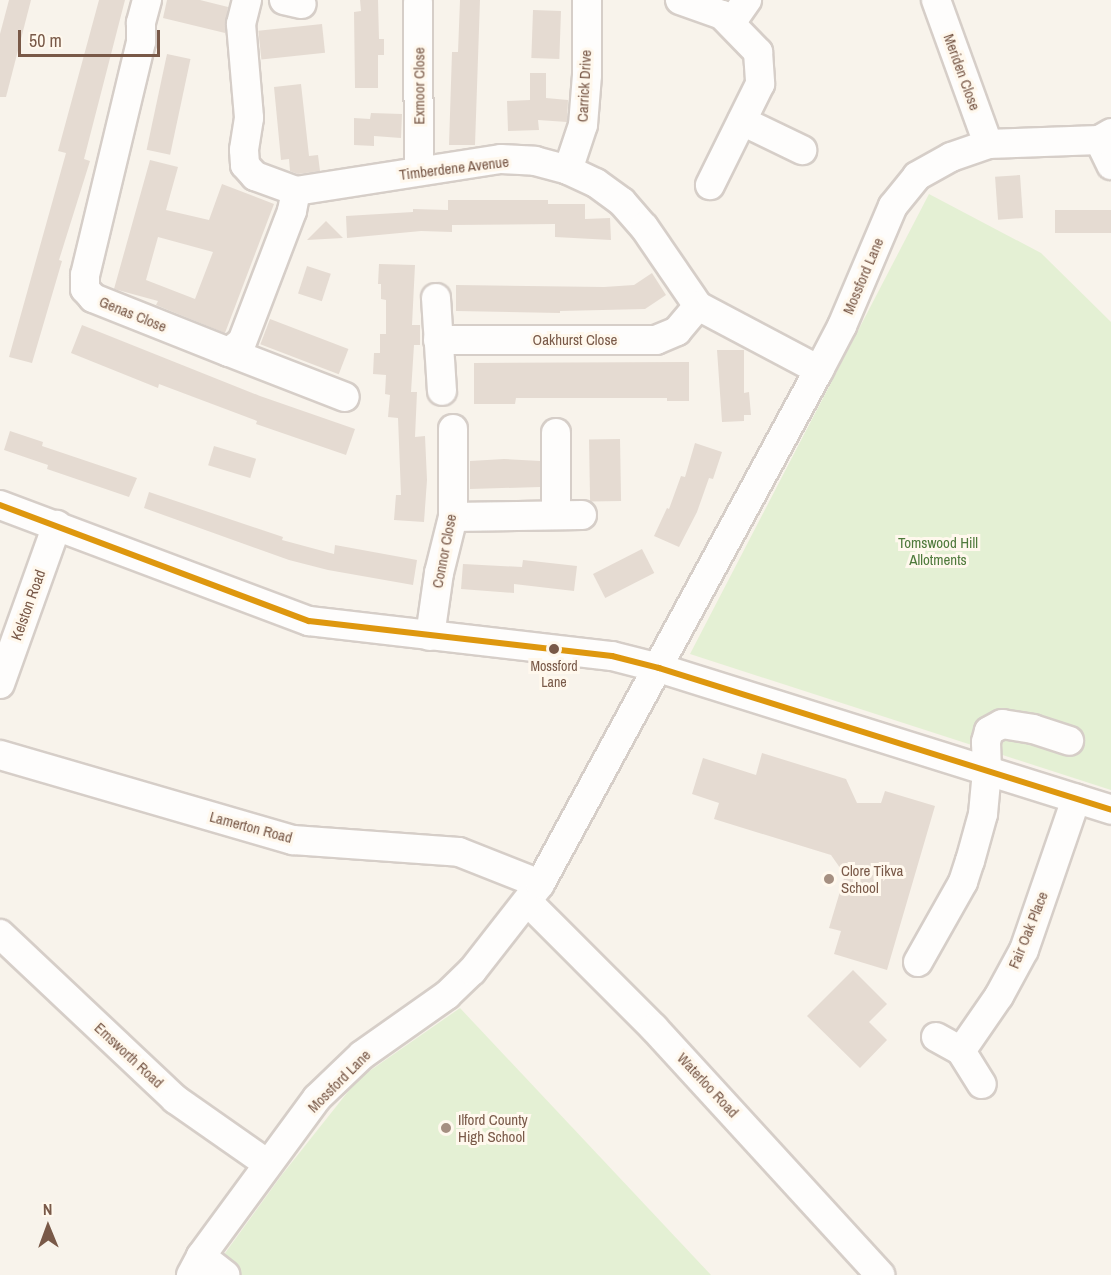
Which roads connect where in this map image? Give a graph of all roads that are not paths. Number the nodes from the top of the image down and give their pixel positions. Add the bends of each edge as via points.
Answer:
1 (147, 0) edge
2 (247, 0) edge
3 (586, 0) edge
4 (680, 0) edge
5 (747, 0) edge
6 (936, 0) edge
7 (418, 2) dead end
8 (730, 23) junction
9 (742, 121) junction
10 (1105, 136) edge
11 (988, 144) junction
12 (802, 150) dead end
13 (1111, 165) edge
14 (568, 170) junction
15 (419, 171) junction
16 (710, 185) dead end
17 (296, 191) junction
18 (436, 298) dead end
19 (698, 306) junction
20 (438, 340) junction
21 (229, 352) junction
22 (819, 370) junction
23 (442, 391) dead end
24 (345, 397) dead end
25 (453, 429) dead end
26 (556, 433) dead end
27 (0, 505) edge
28 (453, 517) junction
29 (57, 525) junction
30 (430, 636) junction
31 (659, 668) junction
32 (0, 684) edge
33 (1069, 741) dead end
34 (0, 755) edge
35 (987, 771) junction
36 (1076, 799) junction
37 (1111, 810) edge
38 (534, 893) junction
39 (0, 934) edge
40 (918, 962) dead end
41 (936, 1037) dead end
42 (961, 1051) junction
43 (982, 1084) dead end
44 (268, 1164) junction
45 (196, 1265) edge
46 (225, 1275) edge
47 (880, 1275) edge

1 - 21 street, Genas Close via 85,289 93,298
2 - 17 street, Timberdene Avenue via 241,24 249,118 245,165 255,176
3 - 14 street, Carrick Drive via 583,125
4 - 8 street via 722,15
5 - 8 street
6 - 11 street, Meriden Close
7 - 15 street, Exmoor Close
8 - 9 street via 758,52 760,84
9 - 12 street
9 - 16 street
10 - 11 street, Mossford Lane
10 - 13 street
11 - 22 street, Mossford Lane via 951,157 917,176 893,206
14 - 15 street, Timberdene Avenue via 535,161 501,159
14 - 19 street, Timberdene Avenue via 621,201 644,227
15 - 17 street, Timberdene Avenue
17 - 21 street via 242,342
18 - 20 street
19 - 20 street, Oakhurst Close via 677,331 656,340
19 - 22 street, Timberdene Avenue
20 - 23 street
21 - 24 street
22 - 31 street, Mossford Lane
25 - 28 street, Connor Close
26 - 28 street via 569,515
27 - 29 street
28 - 30 street, Connor Close via 439,573
29 - 30 street via 309,621
29 - 32 street, Kelston Road
30 - 31 street via 612,656
31 - 35 street
31 - 38 street, Mossford Lane
33 - 35 street via 1002,724 989,731
34 - 38 street, Lamerton Road via 293,840 459,852
35 - 36 street
35 - 40 street via 983,813 963,882
36 - 37 street
36 - 42 street, Fair Oak Place via 1024,950 999,996
38 - 44 street, Mossford Lane via 472,971 447,995 362,1055 317,1098
38 - 47 street, Waterloo Road
39 - 44 street, Emsworth Road via 175,1098
41 - 42 street
42 - 43 street
44 - 45 street, Mossford Lane
45 - 46 street

